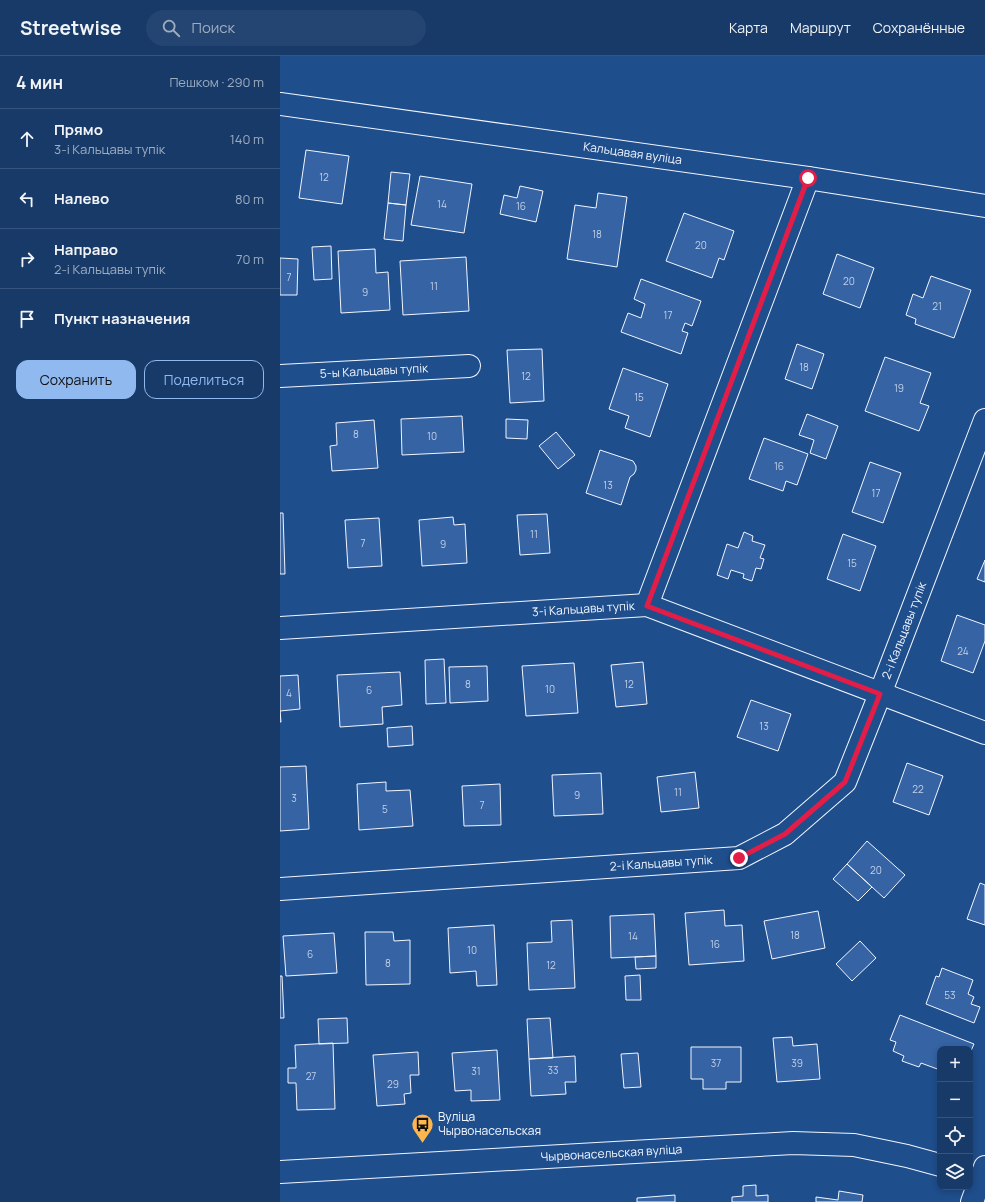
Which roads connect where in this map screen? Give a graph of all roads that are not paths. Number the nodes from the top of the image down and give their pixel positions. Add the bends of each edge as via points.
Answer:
1 (280, 104) edge
2 (808, 178) junction
3 (985, 206) edge
4 (469, 366) dead end
5 (280, 376) edge
6 (985, 420) edge
7 (647, 606) junction
8 (280, 628) edge
9 (880, 694) junction
10 (985, 733) edge
11 (280, 889) edge
12 (937, 1163) edge
13 (280, 1172) edge
14 (980, 1173) edge
15 (972, 1202) edge

1 - 2 street, Кальцавая вуліца
2 - 3 street, Кальцавая вуліца
2 - 7 street, 3-і Кальцавы тупік
4 - 5 street, 5-ы Кальцавы тупік
6 - 9 street, 2-і Кальцавы тупік
7 - 8 street, 3-і Кальцавы тупік
7 - 9 street
9 - 10 street
9 - 11 street, 2-і Кальцавы тупік via 845,782 785,834 739,858
12 - 13 street, Чырвонасельская вуліца via 854,1145 793,1143
14 - 15 street

